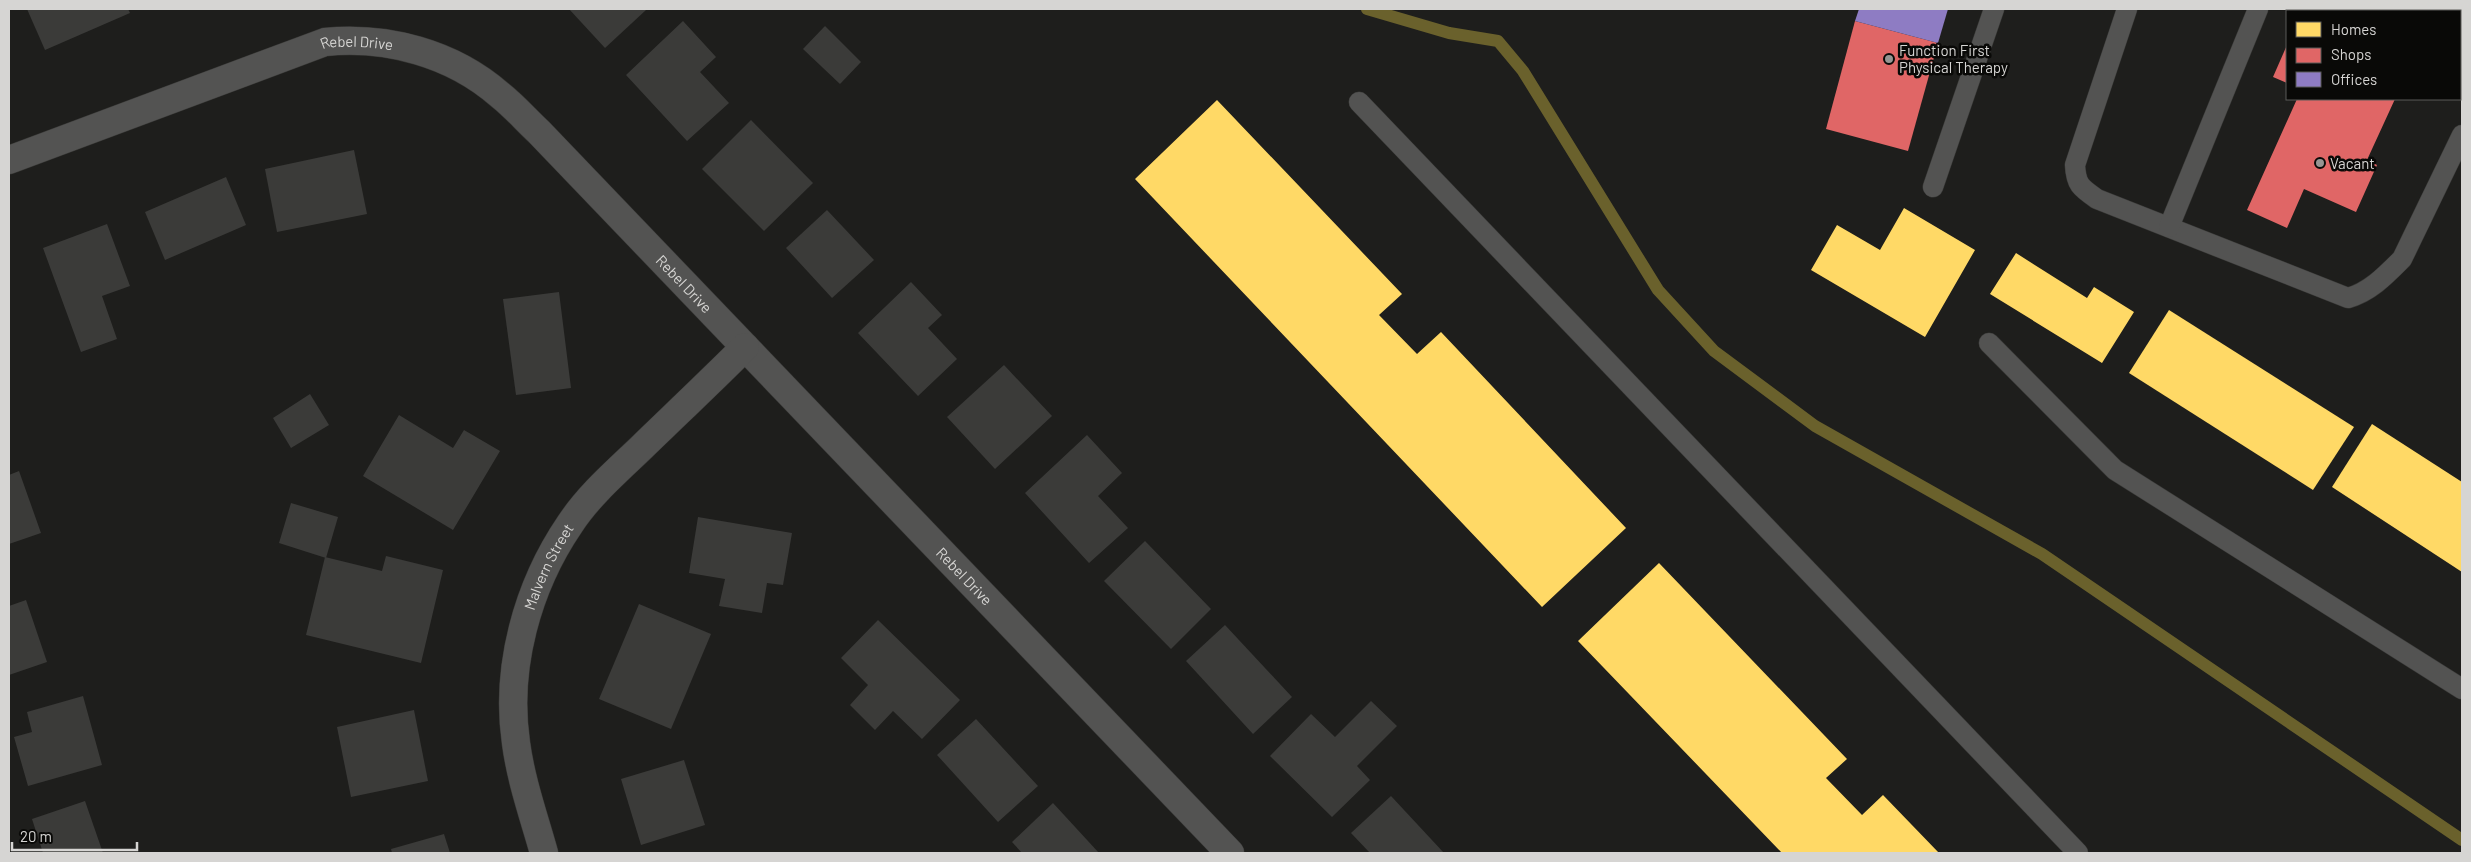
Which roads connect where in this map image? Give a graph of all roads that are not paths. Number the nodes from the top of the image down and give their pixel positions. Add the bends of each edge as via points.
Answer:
1 (1994, 9) edge
2 (2127, 9) edge
3 (2258, 9) edge
4 (1359, 102) dead end
5 (2462, 135) edge
6 (9, 160) edge
7 (1933, 186) dead end
8 (2169, 227) junction
9 (1989, 344) dead end
10 (745, 347) junction
11 (2462, 688) edge
12 (544, 853) edge
13 (1230, 853) edge
14 (2078, 853) edge

1 - 7 lane
2 - 8 lane via 2074,165 2076,180 2083,190 2097,199
3 - 8 lane
4 - 14 lane
5 - 8 lane via 2402,259 2361,294 2348,298
6 - 10 street, Rebel Drive via 324,42 354,39 412,48 473,74 500,95
9 - 11 lane via 2116,470
10 - 12 street, Malvern Street via 601,486 570,524 533,596 522,630 513,704 516,744
10 - 13 street, Rebel Drive

